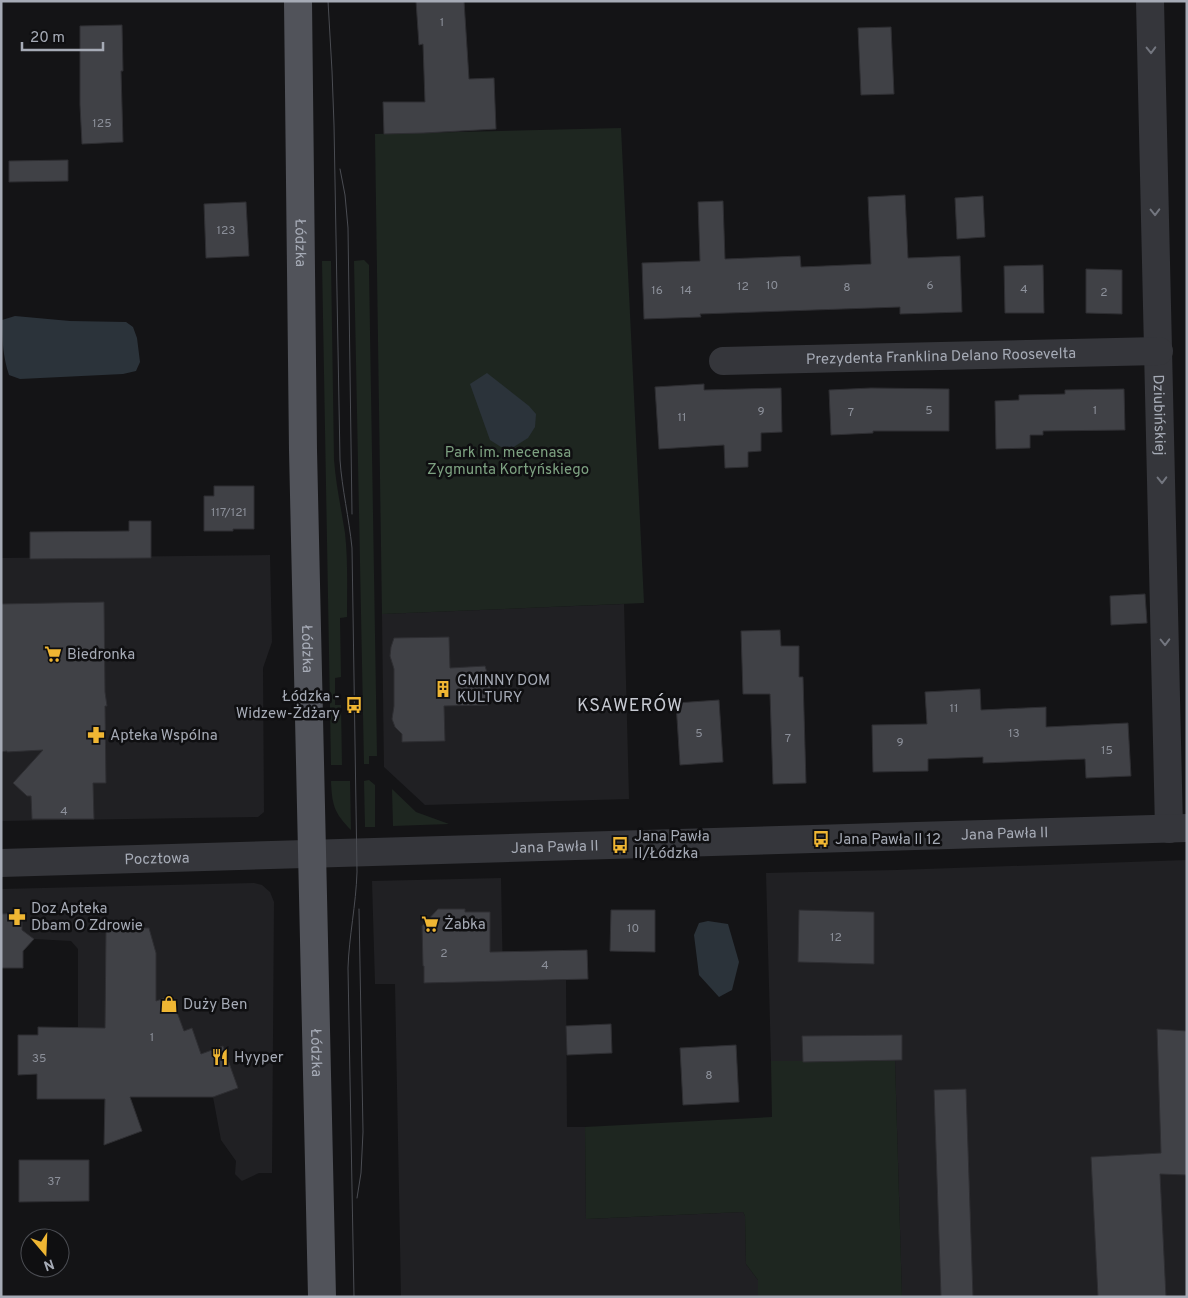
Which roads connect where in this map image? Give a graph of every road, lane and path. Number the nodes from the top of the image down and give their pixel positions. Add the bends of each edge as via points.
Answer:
1 (298, 1) edge
2 (1150, 1) edge
3 (1159, 351) junction
4 (723, 361) dead end
5 (1178, 828) edge
6 (312, 853) junction
7 (1, 863) edge
8 (322, 1297) edge

1 - 6 main road, Łódzka
2 -> 3 street, Dziubińskiej
3 - 4 street, Prezydenta Franklina Delano Roosevelta
3 -> 5 street, Dziubińskiej
5 - 6 street, Jana Pawła II
6 - 7 street, Pocztowa
6 - 8 main road, Łódzka

